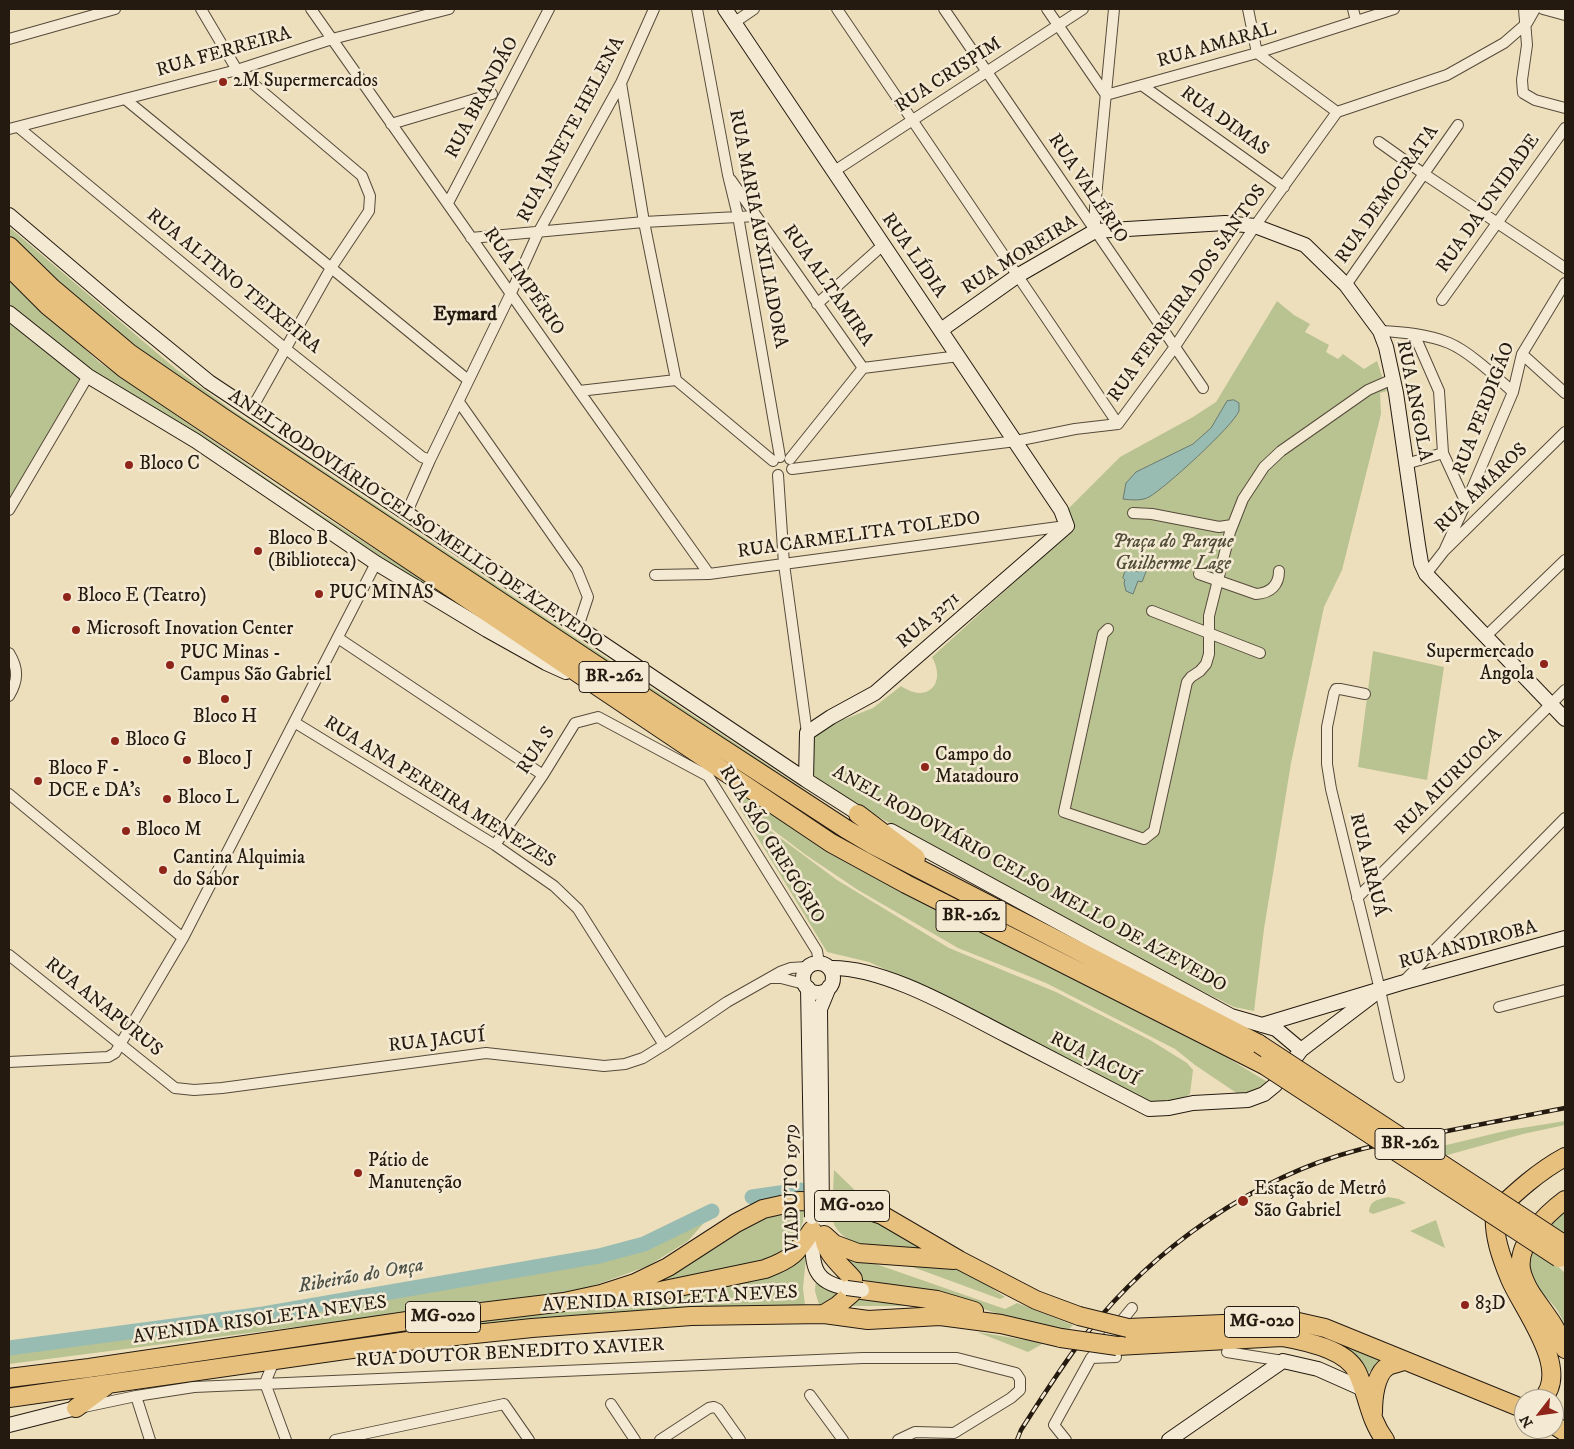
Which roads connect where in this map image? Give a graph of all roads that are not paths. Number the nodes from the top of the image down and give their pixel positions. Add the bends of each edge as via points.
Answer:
1 (115, 9) edge
2 (201, 9) edge
3 (311, 9) edge
4 (449, 9) edge
5 (549, 9) edge
6 (654, 9) edge
7 (697, 9) edge
8 (725, 9) edge
9 (754, 9) edge
10 (837, 9) edge
11 (944, 9) edge
12 (1047, 9) edge
13 (1083, 9) edge
14 (1114, 9) edge
15 (1248, 9) edge
16 (1353, 9) edge
17 (1394, 9) edge
18 (1524, 9) edge
19 (1535, 9) edge
20 (1543, 9) edge
21 (1565, 15) edge
22 (1356, 21) junction
23 (735, 22) junction
24 (1527, 23) junction
25 (1058, 25) junction
26 (9, 39) edge
27 (332, 39) junction
28 (1257, 53) junction
29 (237, 70) junction
30 (986, 72) junction
31 (621, 83) junction
32 (1143, 86) junction
33 (492, 94) dead end
34 (1106, 95) junction
35 (125, 99) junction
36 (1565, 108) edge
37 (1337, 112) junction
38 (912, 121) junction
39 (391, 124) junction
40 (1458, 125) dead end
41 (13, 128) edge
42 (1565, 128) edge
43 (1378, 142) dead end
44 (834, 172) junction
45 (1424, 174) junction
46 (728, 175) junction
47 (1284, 187) junction
48 (448, 204) junction
49 (1095, 208) junction
50 (1080, 209) junction
51 (9, 215) edge
52 (738, 216) junction
53 (756, 216) junction
54 (644, 222) junction
55 (1497, 222) junction
56 (1255, 226) junction
57 (1095, 230) junction
58 (538, 233) junction
59 (472, 238) junction
60 (883, 245) junction
61 (9, 246) edge
62 (9, 268) edge
63 (331, 268) junction
64 (1565, 268) edge
65 (1017, 276) junction
66 (1565, 283) edge
67 (1346, 285) junction
68 (510, 293) junction
69 (1442, 300) dead end
70 (817, 304) junction
71 (9, 313) edge
72 (941, 330) junction
73 (1380, 331) junction
74 (1414, 334) junction
75 (1174, 348) junction
76 (286, 349) junction
77 (1522, 354) junction
78 (959, 356) junction
79 (863, 368) junction
80 (88, 376) junction
81 (1393, 379) junction
82 (468, 380) junction
83 (676, 380) junction
84 (1203, 388) dead end
85 (579, 391) junction
86 (1513, 392) junction
87 (1565, 393) edge
88 (459, 402) junction
89 (251, 410) junction
90 (1118, 424) junction
91 (1565, 432) edge
92 (1016, 441) junction
93 (1443, 453) junction
94 (430, 460) junction
95 (784, 462) junction
96 (1406, 464) junction
97 (778, 475) junction
98 (1466, 503) junction
99 (9, 510) edge
100 (406, 512) junction
101 (1133, 513) dead end
102 (1232, 525) junction
103 (1067, 526) junction
104 (1444, 551) junction
105 (1565, 560) edge
106 (376, 563) junction
107 (784, 564) junction
108 (1279, 571) dead end
109 (709, 574) junction
110 (1199, 574) dead end
111 (1426, 574) junction
112 (655, 575) dead end
113 (1219, 580) junction
114 (1152, 611) dead end
115 (578, 627) junction
116 (1108, 629) dead end
117 (1208, 634) junction
118 (1485, 637) junction
119 (338, 638) junction
120 (9, 653) edge
121 (1260, 653) dead end
122 (595, 684) junction
123 (1565, 690) edge
124 (1365, 694) dead end
125 (9, 696) edge
126 (1551, 704) junction
127 (1565, 719) edge
128 (294, 722) junction
129 (807, 734) junction
130 (690, 746) junction
131 (543, 775) junction
132 (708, 776) junction
133 (806, 780) junction
134 (9, 794) edge
135 (858, 814) junction
136 (1565, 818) edge
137 (494, 844) junction
138 (957, 889) junction
139 (1357, 898) junction
140 (183, 938) junction
141 (1565, 938) edge
142 (9, 955) edge
143 (818, 966) junction
144 (864, 971) junction
145 (770, 978) junction
146 (1401, 983) junction
147 (830, 985) junction
148 (806, 986) junction
149 (1380, 990) junction
150 (1565, 990) edge
151 (1499, 1007) dead end
152 (1261, 1025) junction
153 (121, 1044) junction
154 (664, 1045) junction
155 (1301, 1050) junction
156 (9, 1062) edge
157 (1399, 1078) dead end
158 (175, 1088) joint
159 (816, 1097) junction
160 (1565, 1157) edge
161 (1565, 1200) edge
162 (818, 1225) junction
163 (1563, 1252) edge
164 (959, 1260) junction
165 (855, 1289) joint
166 (564, 1302) junction
167 (1132, 1308) dead end
168 (824, 1314) junction
169 (1001, 1324) junction
170 (1565, 1349) edge
171 (1117, 1351) junction
172 (1227, 1352) dead end
173 (1091, 1358) junction
174 (1396, 1358) junction
175 (274, 1361) junction
176 (1283, 1361) junction
177 (1354, 1366) junction
178 (1318, 1369) junction
179 (9, 1378) edge
180 (265, 1383) junction
181 (108, 1385) junction
182 (1548, 1389) edge
183 (1364, 1393) junction
184 (810, 1395) dead end
185 (136, 1396) junction
186 (9, 1398) edge
187 (611, 1404) dead end
188 (1514, 1406) edge
189 (76, 1408) junction
190 (9, 1425) edge
191 (1378, 1433) edge
192 (956, 1437) edge
193 (150, 1440) edge
194 (286, 1440) edge
195 (335, 1440) edge
196 (529, 1440) edge
197 (635, 1440) edge
198 (660, 1440) edge
199 (740, 1440) edge
200 (843, 1440) edge
201 (898, 1440) edge
202 (1066, 1440) edge
203 (1169, 1440) edge

1 - 26 street
2 - 29 street
3 - 27 street, RUA IMPÉRIO
4 - 27 street, RUA FERREIRA
5 - 48 street, RUA BRANDÃO
6 - 31 street, RUA JANETE HELENA
7 - 46 street, RUA MARIA AUXILIADORA
8 - 23 street, RUA LÍDIA
9 - 23 street
10 - 38 street
11 - 30 street, RUA VALÉRIO
12 - 25 street
13 - 25 street, RUA CRISPIM
14 - 34 street
15 - 28 street
16 - 22 street
17 - 22 street, RUA AMARAL
18 - 24 street
19 - 24 street
20 - 21 street
22 - 28 street, RUA AMARAL
23 - 44 street, RUA LÍDIA
24 - 36 street via 1523,93 1535,100
24 - 37 street via 1504,43 1447,75
25 - 30 street, RUA CRISPIM
25 - 34 street
27 - 29 street, RUA FERREIRA
27 - 39 street, RUA IMPÉRIO
28 - 32 street, RUA AMARAL
28 - 37 street
29 - 35 street, RUA FERREIRA
29 - 63 street via 362,176 370,196 369,211
30 - 38 street, RUA CRISPIM
30 - 50 street, RUA VALÉRIO
31 - 54 street
31 - 58 street, RUA JANETE HELENA
32 - 34 street, RUA AMARAL
32 - 47 street, RUA DIMAS
33 - 39 street
34 - 49 street
35 - 41 street, RUA FERREIRA
35 - 63 street
37 - 47 street, RUA FERREIRA DOS SANTOS
38 - 44 street, RUA CRISPIM
38 - 65 street
39 - 48 street, RUA IMPÉRIO
40 - 45 street, RUA DEMOCRATA
41 - 76 street, RUA ALTINO TEIXEIRA
42 - 55 street, RUA DA UNIDADE
43 - 45 street
44 - 60 street, RUA LÍDIA
45 - 55 street
45 - 67 street, RUA DEMOCRATA
46 - 52 street, RUA MARIA AUXILIADORA
46 - 53 street, RUA ALTAMIRA
47 - 56 street, RUA FERREIRA DOS SANTOS
48 - 59 street, RUA IMPÉRIO
49 - 50 street
49 - 57 street
50 - 57 street, RUA VALÉRIO
51 - 89 street, ANEL RODOVIÁRIO CELSO MELLO DE AZEVEDO via 173,354
52 - 53 street
52 - 54 street
52 - 95 street, RUA MARIA AUXILIADORA
53 - 70 street, RUA ALTAMIRA
54 - 58 street
54 - 83 street
55 - 64 street
55 - 69 street, RUA DA UNIDADE
56 - 57 street, RUA ANGOLA via 1225,223
56 - 67 street, RUA ANGOLA via 1304,245
56 - 75 street, RUA FERREIRA DOS SANTOS
57 - 65 street, RUA MOREIRA
57 - 75 street, RUA VALÉRIO
58 - 59 street
58 - 68 street, RUA JANETE HELENA
59 - 68 street, RUA IMPÉRIO
60 - 70 street
60 - 72 street, RUA LÍDIA
61 - 138 highway, ANEL RODOVIÁRIO CELSO MELLO DE AZEVEDO / BR-262 via 52,288 129,353 222,417 846,829
62 - 122 highway, ANEL RODOVIÁRIO CELSO MELLO DE AZEVEDO / BR-262 via 47,305 125,370
63 - 76 street
63 - 82 street
65 - 72 street, RUA MOREIRA
65 - 90 street
66 - 77 street, RUA PERDIGÃO
67 - 73 street, RUA ANGOLA
68 - 82 street, RUA JANETE HELENA
68 - 85 street, RUA IMPÉRIO
70 - 79 street, RUA ALTAMIRA
71 - 80 street, ANEL RODOVIÁRIO CELSO MELLO DE AZEVEDO
72 - 78 street, RUA LÍDIA
73 - 74 street
73 - 81 street, RUA ANGOLA
74 - 86 street via 1450,343
74 - 93 street via 1440,391
75 - 84 street, RUA VALÉRIO
75 - 90 street, RUA FERREIRA DOS SANTOS
76 - 89 street
76 - 94 street, RUA ALTINO TEIXEIRA via 422,457
77 - 86 street, RUA PERDIGÃO
77 - 87 street
78 - 79 street
78 - 92 street, RUA LÍDIA
79 - 95 street
80 - 99 street
80 - 106 street, ANEL RODOVIÁRIO CELSO MELLO DE AZEVEDO via 196,441
81 - 96 street, RUA ANGOLA
81 - 102 street via 1368,390 1281,451 1264,467 1243,499
82 - 88 street, RUA JANETE HELENA
83 - 85 street
83 - 95 street
85 - 109 street, RUA IMPÉRIO
86 - 98 street, RUA PERDIGÃO
88 - 94 street, RUA JANETE HELENA
88 - 115 street via 577,570 588,597
89 - 100 street, ANEL RODOVIÁRIO CELSO MELLO DE AZEVEDO
90 - 92 street, RUA FERREIRA DOS SANTOS
91 - 104 street, RUA AMAROS
92 - 95 street, RUA FERREIRA DOS SANTOS
92 - 103 street, RUA LÍDIA via 1061,510
93 - 96 street
93 - 98 street
94 - 100 street, RUA JANETE HELENA
95 - 97 street, RUA MARIA AUXILIADORA via 773,470
95 - 97 street via 785,476
96 - 111 street, RUA ANGOLA via 1421,563
97 - 107 street
98 - 104 street, RUA PERDIGÃO
100 - 115 street, ANEL RODOVIÁRIO CELSO MELLO DE AZEVEDO
101 - 102 street via 1219,527
102 - 113 street
103 - 107 street, RUA CARMELITA TOLEDO
103 - 129 street, RUA 3271 via 875,693
104 - 111 street, RUA AMAROS
105 - 118 street
106 - 119 street
106 - 122 street, ANEL RODOVIÁRIO CELSO MELLO DE AZEVEDO via 546,663
107 - 109 street, RUA CARMELITA TOLEDO
107 - 129 street
108 - 113 street via 1279,580 1263,593 1256,594
109 - 112 street, RUA CARMELITA TOLEDO
110 - 113 street
111 - 118 street, RUA ANGOLA
113 - 117 street via 1209,616
114 - 117 street
115 - 133 street, ANEL RODOVIÁRIO CELSO MELLO DE AZEVEDO
116 - 117 street via 1103,634 1064,812 1144,838 1154,831 1187,682 1206,664
117 - 121 street
118 - 126 street, RUA ANGOLA
119 - 128 street
119 - 131 street
120 - 125 street via 18,674
122 - 130 highway, ANEL RODOVIÁRIO CELSO MELLO DE AZEVEDO / BR-262
123 - 126 street, RUA AIURUOCA
124 - 139 street, RUA ARAUÁ via 1336,689 1327,727 1331,789
126 - 127 street, RUA ANGOLA
126 - 139 street, RUA AIURUOCA
128 - 137 street, RUA ANA PEREIRA MENEZES
128 - 140 street
129 - 133 street
130 - 132 street, RUA SÃO GREGÓRIO
130 - 163 highway, ANEL RODOVIÁRIO CELSO MELLO DE AZEVEDO / BR-262, bridge via 831,843 1264,1065
131 - 132 street, RUA S via 576,723 598,717
131 - 137 street, RUA S
132 - 143 street, RUA SÃO GREGÓRIO via 817,952
133 - 135 street, ANEL RODOVIÁRIO CELSO MELLO DE AZEVEDO
134 - 140 street
135 - 138 highway
135 - 152 street, ANEL RODOVIÁRIO CELSO MELLO DE AZEVEDO via 1231,1016
136 - 146 street
137 - 154 street, RUA ANA PEREIRA MENEZES via 571,900
138 - 163 highway, ANEL RODOVIÁRIO CELSO MELLO DE AZEVEDO / BR-262, bridge via 1259,1044
139 - 149 street, RUA ARAUÁ
140 - 153 street
141 - 146 street, RUA ANDIROBA
142 - 153 street, RUA ANAPURUS
143 - 144 street, RUA JACUÍ
143 - 145 street, RUA JACUÍ via 791,968
143 - 147 street via 833,978
143 - 148 street via 803,975
144 - 147 street via 847,974
144 - 155 street, RUA JACUÍ via 956,1009 1149,1109 1248,1100 1264,1094
145 - 148 street
145 - 154 street, RUA JACUÍ via 727,1002
146 - 149 street, RUA ANDIROBA
147 - 148 street via 816,992
147 - 159 street via 820,1009
148 - 159 street
149 - 152 street, RUA ANDIROBA
149 - 155 street, RUA JACUÍ
149 - 157 street, RUA ARAUÁ
150 - 151 street
152 - 155 street, ANEL RODOVIÁRIO CELSO MELLO DE AZEVEDO via 1276,1029
153 - 156 street via 108,1057
153 - 158 street, RUA ANAPURUS
154 - 158 street, RUA JACUÍ via 626,1064 604,1066 486,1053 222,1088
159 - 162 street, VIADUTO 1979, bridge
160 - 182 highway via 1549,1166 1494,1212 1495,1234 1510,1278 1546,1347 1551,1373
161 - 170 highway via 1532,1233 1522,1256 1521,1269 1531,1292 1558,1330
162 - 164 highway via 834,1244 858,1253
162 - 165 street, VIADUTO 1979 via 813,1258 817,1272 834,1286
162 - 166 highway via 797,1252 784,1262 765,1269 631,1297
162 - 168 highway via 829,1252 853,1279 852,1293
164 - 166 highway, AVENIDA RISOLETA NEVES / MG-020 via 882,1215 830,1202 799,1201 763,1209 668,1267 635,1283
164 - 174 highway, AVENIDA RISOLETA NEVES / MG-020, bridge via 1036,1300 1079,1316 1128,1328 1294,1321 1325,1328
165 - 169 highway via 937,1300 980,1313
166 - 179 highway, AVENIDA RISOLETA NEVES / MG-020
167 - 173 street
168 - 169 highway, AVENIDA RISOLETA NEVES / MG-020 via 868,1320 940,1316
168 - 175 highway, AVENIDA RISOLETA NEVES / MG-020 via 691,1316 532,1328
169 - 171 highway, AVENIDA RISOLETA NEVES / MG-020, bridge
171 - 173 street
171 - 177 highway, AVENIDA RISOLETA NEVES / MG-020 via 1282,1337 1330,1349
172 - 176 street
173 - 202 street via 1054,1425
174 - 188 highway, MG-020
174 - 191 highway via 1376,1384 1373,1400
175 - 180 street
175 - 181 highway, AVENIDA RISOLETA NEVES / MG-020
176 - 178 street
176 - 203 street
177 - 178 street
177 - 183 highway
178 - 183 street via 1337,1376
180 - 185 street, RUA DOUTOR BENEDITO XAVIER via 194,1387
180 - 192 street, RUA DOUTOR BENEDITO XAVIER via 863,1358 957,1358 1016,1373 1020,1379 1020,1390
180 - 194 street
181 - 186 highway, AVENIDA RISOLETA NEVES / MG-020
181 - 189 highway
183 - 191 highway
184 - 200 street
185 - 189 street, RUA DOUTOR BENEDITO XAVIER
185 - 193 street
187 - 197 street
189 - 190 street, RUA DOUTOR BENEDITO XAVIER
192 - 201 street via 915,1432
195 - 196 street via 504,1404
198 - 199 street via 714,1407

